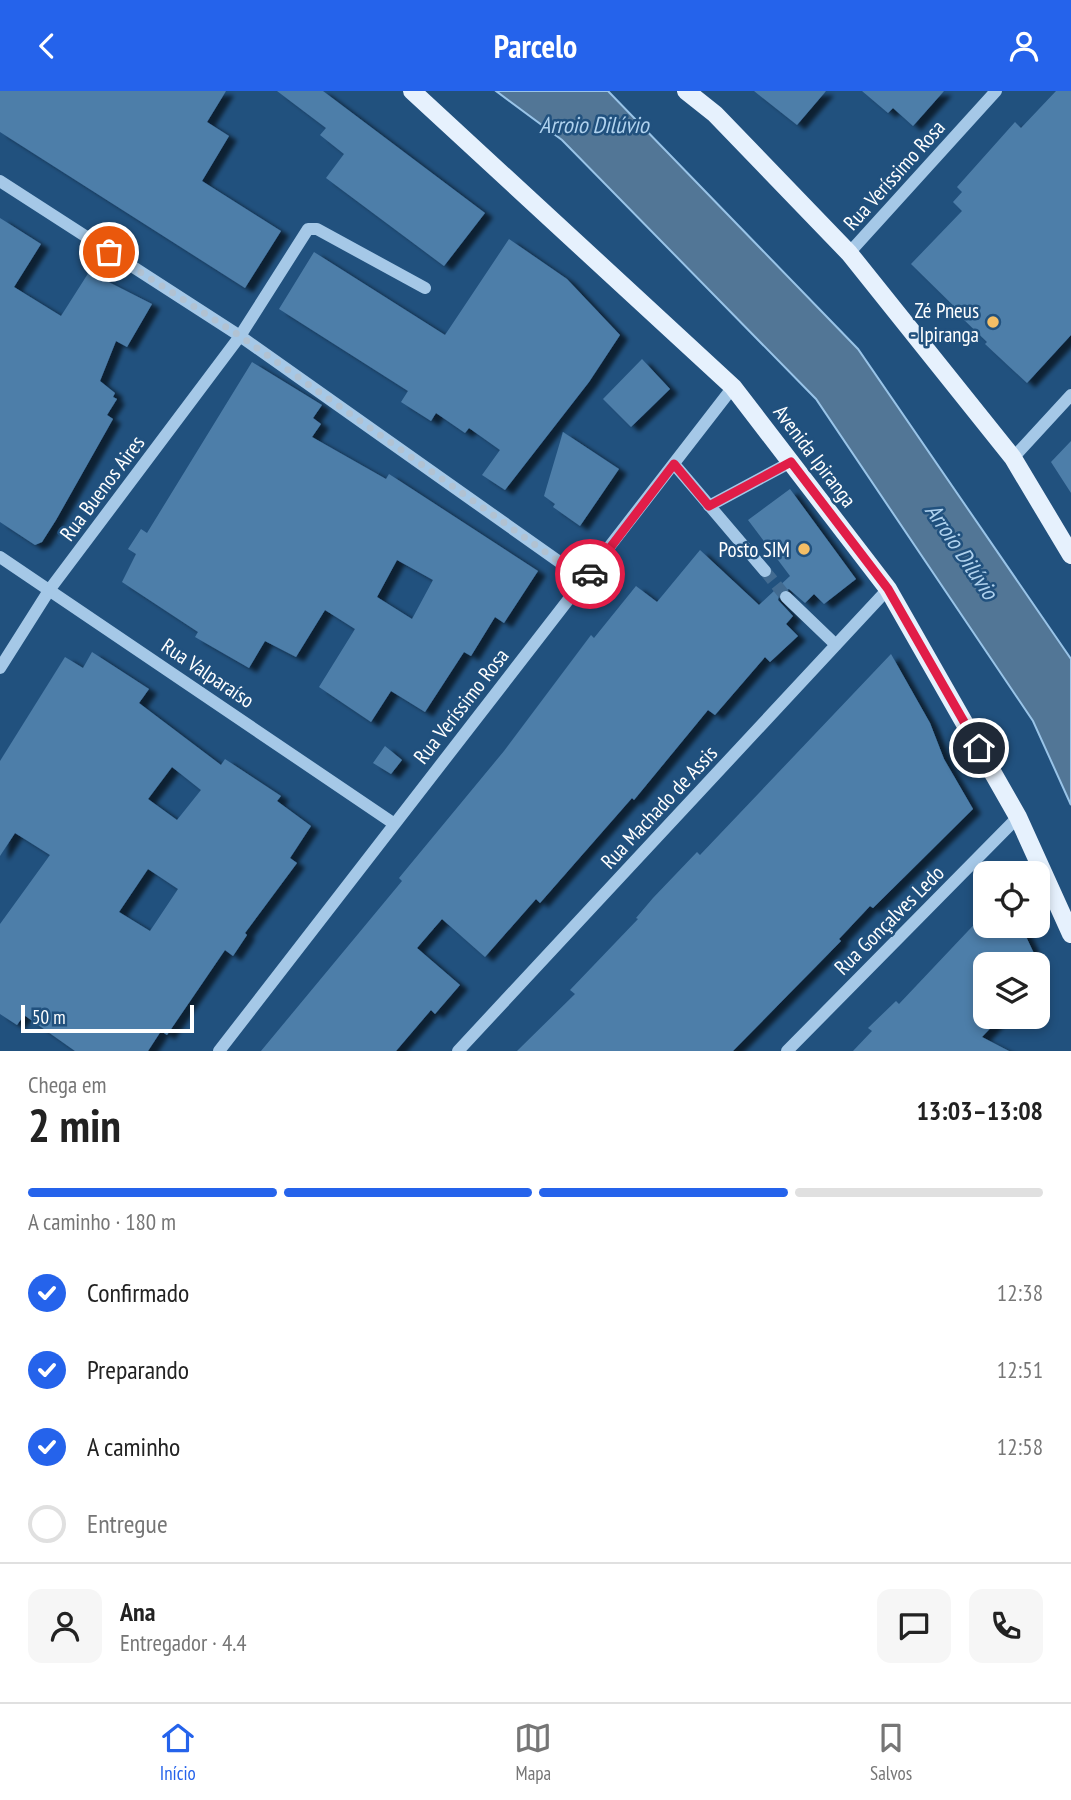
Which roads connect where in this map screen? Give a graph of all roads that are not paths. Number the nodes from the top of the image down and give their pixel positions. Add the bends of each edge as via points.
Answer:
1 (412, 91) edge
2 (686, 91) edge
3 (996, 91) edge
4 (0, 181) edge
5 (849, 253) junction
6 (425, 288) dead end
7 (240, 336) junction
8 (733, 387) junction
9 (1071, 395) edge
10 (1013, 458) junction
11 (791, 462) junction
12 (674, 464) junction
13 (709, 506) junction
14 (1071, 555) edge
15 (0, 557) edge
16 (765, 571) tunnel mouth
17 (585, 580) junction
18 (50, 589) junction
19 (888, 589) junction
20 (786, 597) tunnel mouth
21 (836, 645) junction
22 (0, 668) edge
23 (1018, 817) junction
24 (393, 823) junction
25 (1071, 934) edge
26 (219, 1051) edge
27 (457, 1051) edge
28 (787, 1051) edge

1 - 8 main road, Avenida Ipiranga
2 - 5 main road via 715,114
3 - 5 street, Rua Veríssimo Rosa
4 - 7 street
5 - 10 main road
6 - 7 street, Rua Buenos Aires via 317,229 309,229
7 - 17 street
7 - 18 street, Rua Buenos Aires
8 - 11 main road, Avenida Ipiranga
8 - 12 street, Rua Veríssimo Rosa
9 - 10 street
10 - 14 main road
11 - 13 street
11 - 19 main road, Avenida Ipiranga
12 - 13 street
12 - 17 street, Rua Veríssimo Rosa
13 - 16 street
15 - 18 street, Rua Valparaíso
17 - 24 street, Rua Veríssimo Rosa
18 - 22 street, Rua Buenos Aires
18 - 24 street, Rua Valparaíso
19 - 21 street, Rua Machado de Assis
19 - 23 main road, Avenida Ipiranga
20 - 21 street
21 - 27 street, Rua Machado de Assis
23 - 25 main road, Avenida Ipiranga
23 - 28 street, Rua Gonçalves Ledo
24 - 26 street, Rua Veríssimo Rosa

